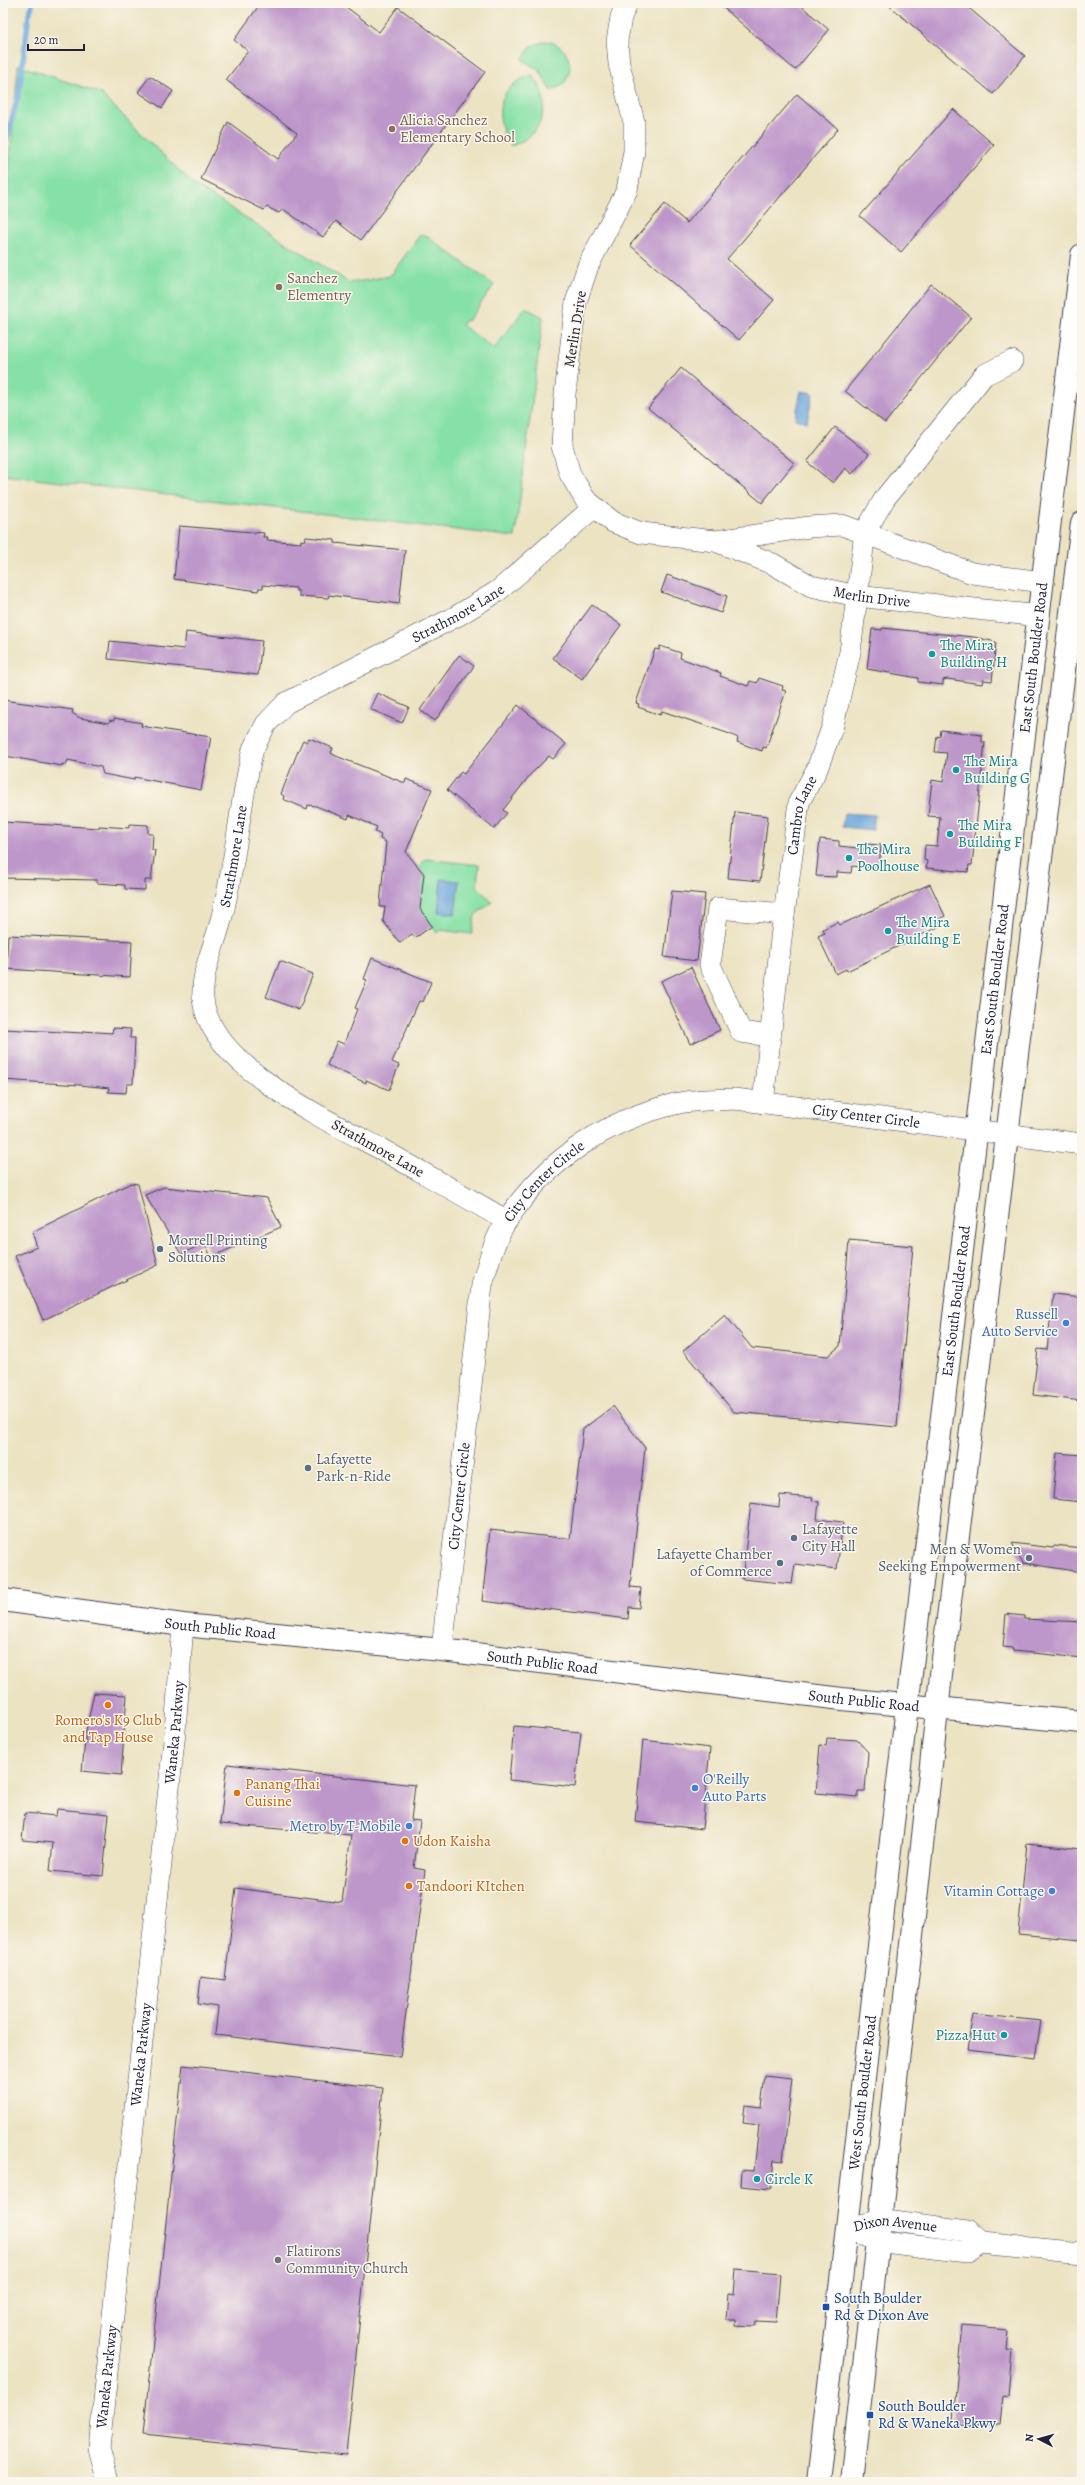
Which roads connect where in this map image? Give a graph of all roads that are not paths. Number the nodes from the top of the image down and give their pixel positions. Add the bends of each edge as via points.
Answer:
1 (627, 3) edge
2 (1082, 255) edge
3 (1012, 361) dead end
4 (593, 508) junction
5 (1082, 523) edge
6 (865, 532) junction
7 (716, 541) junction
8 (1043, 582) junction
9 (1079, 583) edge
10 (857, 596) junction
11 (1039, 616) junction
12 (1076, 616) edge
13 (784, 914) junction
14 (770, 1036) junction
15 (764, 1103) junction
16 (977, 1131) junction
17 (1007, 1136) junction
18 (1082, 1144) edge
19 (507, 1220) junction
20 (3, 1600) edge
21 (183, 1625) junction
22 (442, 1650) junction
23 (908, 1704) junction
24 (937, 1708) junction
25 (1082, 1722) edge
26 (848, 2228) junction
27 (881, 2231) junction
28 (1082, 2253) edge
29 (108, 2482) edge
30 (818, 2482) edge
31 (851, 2482) edge

1 - 4 street, Merlin Drive via 621,17 617,41 619,64 634,122 634,151 627,190 588,266 576,302 565,394 562,446 570,474
2 - 8 main road, East South Boulder Road
3 - 6 street via 984,375 885,498
4 - 7 street, Merlin Drive via 614,522 641,532
4 - 19 street, Strathmore Lane via 498,591 457,616 286,703 266,724 253,749 221,920 204,974 203,999 210,1022 224,1045 254,1072 291,1101
5 - 9 main road, East South Boulder Road
6 - 7 street, Merlin Drive via 842,525 815,526
6 - 8 street, Merlin Drive via 972,573
6 - 10 street, Cambro Lane
7 - 10 street, Merlin Drive via 774,564 811,586
8 - 9 main road
8 - 11 main road, East South Boulder Road
9 - 12 main road, East South Boulder Road
10 - 11 street, Merlin Drive
10 - 13 street, Cambro Lane via 850,652 833,725 817,768 800,802
11 - 12 main road
11 - 16 main road, East South Boulder Road
12 - 17 main road, East South Boulder Road
13 - 14 street, Cambro Lane
13 - 14 street via 718,908 710,965 741,1032
14 - 15 street, Cambro Lane
15 - 16 street, City Center Circle
15 - 19 street, City Center Circle via 735,1099 687,1102 629,1118 596,1134 567,1155 532,1189
16 - 17 street, City Center Circle
16 - 23 main road, East South Boulder Road
17 - 18 street, City Center Circle
17 - 24 main road, East South Boulder Road
19 - 22 street, City Center Circle via 492,1251 482,1285
20 - 21 main road, South Public Road
21 - 22 main road, South Public Road
21 - 29 street, Waneka Parkway via 175,1732 99,2448
22 - 23 main road, South Public Road via 842,1699
23 - 24 main road, South Public Road
23 - 26 main road, West South Boulder Road
24 - 25 main road, South Public Road
24 - 27 main road
26 - 27 street, Dixon Avenue
26 - 30 main road, West South Boulder Road
27 - 28 street, Dixon Avenue via 967,2252 981,2243
27 - 31 main road

